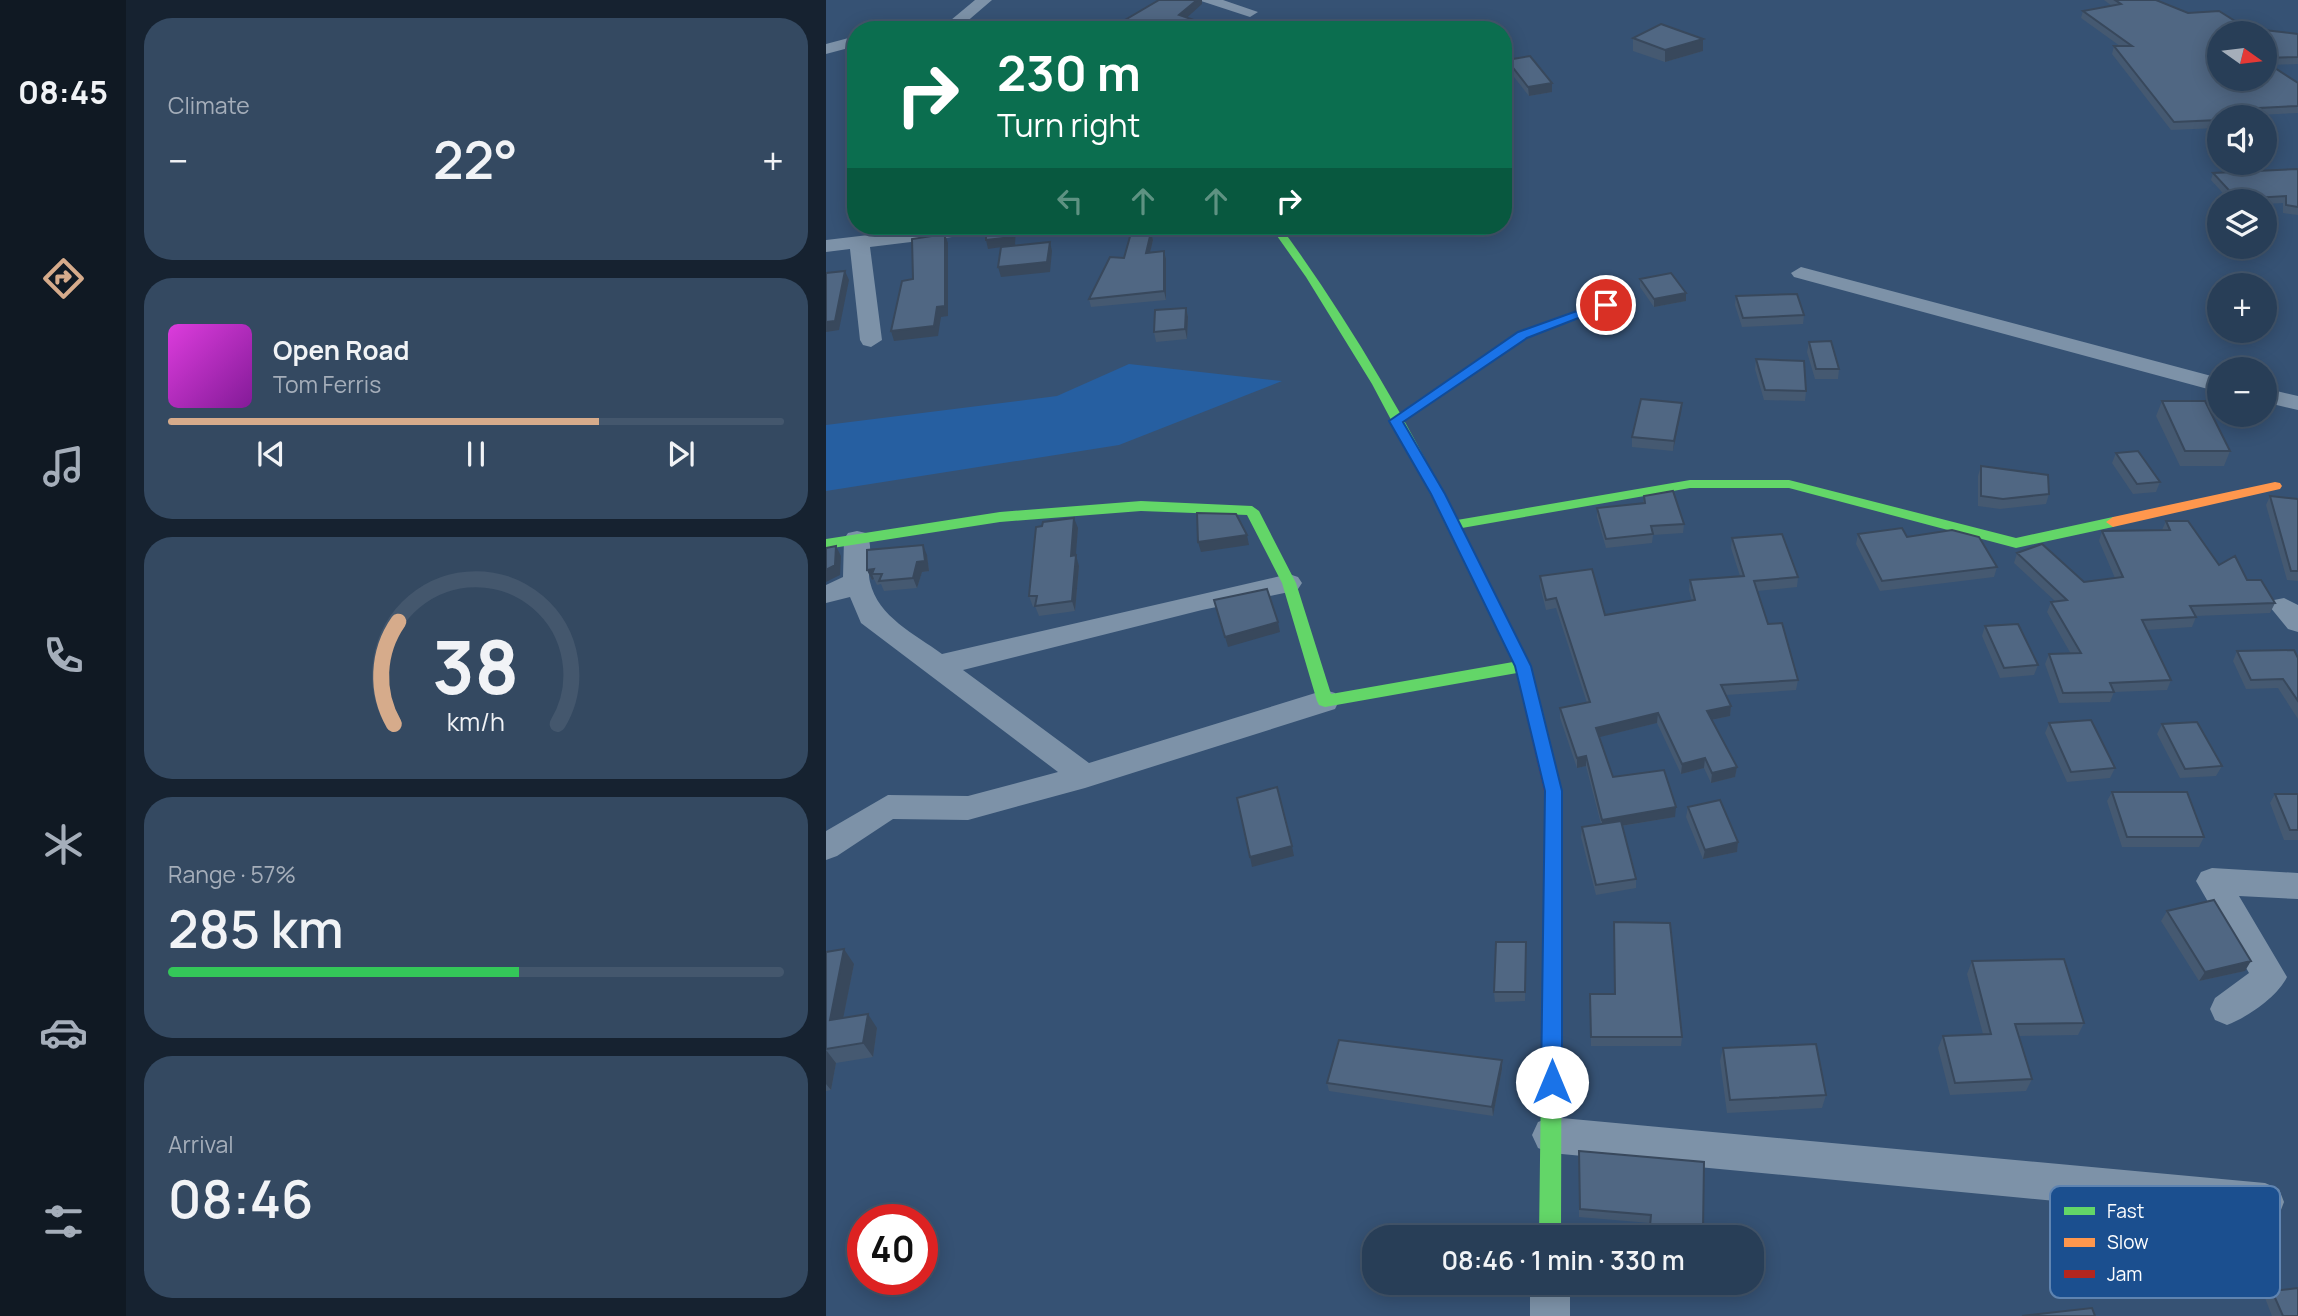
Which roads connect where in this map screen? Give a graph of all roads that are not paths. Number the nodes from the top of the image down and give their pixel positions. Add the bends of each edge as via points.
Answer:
1 (984, 0) edge
2 (1206, 0) edge
3 (1250, 6) edge
4 (958, 21) edge
5 (847, 43) edge
6 (826, 49) edge
7 (922, 235) edge
8 (1282, 235) edge
9 (859, 243) junction
10 (826, 246) edge
11 (1801, 273) dead end
12 (1606, 305) dead end
13 (872, 340) dead end
14 (2207, 382) edge
15 (2277, 398) edge
16 (2298, 403) edge
17 (1396, 421) junction
18 (2274, 486) dead end
19 (1453, 525) junction
20 (857, 539) junction
21 (826, 544) edge
22 (856, 581) junction
23 (1289, 583) junction
24 (826, 594) edge
25 (940, 664) junction
26 (1523, 666) junction
27 (1325, 701) junction
28 (1085, 776) junction
29 (826, 848) edge
30 (2298, 886) edge
31 (2227, 1009) dead end
32 (1551, 1135) junction
33 (2094, 1186) edge
34 (1550, 1225) edge
35 (1550, 1295) edge
36 (1550, 1316) edge

1 - 4 street
2 - 3 street
5 - 6 street
7 - 9 street
8 - 17 street via 1317,281
9 - 10 street
9 - 13 street
11 - 14 street
12 - 17 lane via 1522,335
15 - 16 street
17 - 19 street
18 - 19 street via 2015,543 1789,484 1690,484
19 - 26 street
20 - 21 street
20 - 22 street
20 - 23 street via 1000,517 1141,506 1252,512
22 - 24 street
22 - 25 street via 871,616
23 - 25 street via 1213,597 1045,642
23 - 27 street
25 - 28 street
26 - 27 street
26 - 32 street via 1553,791
27 - 28 street
28 - 29 street via 968,808 888,807
30 - 31 street via 2212,881 2270,977
32 - 33 street
32 - 34 street
35 - 36 street

